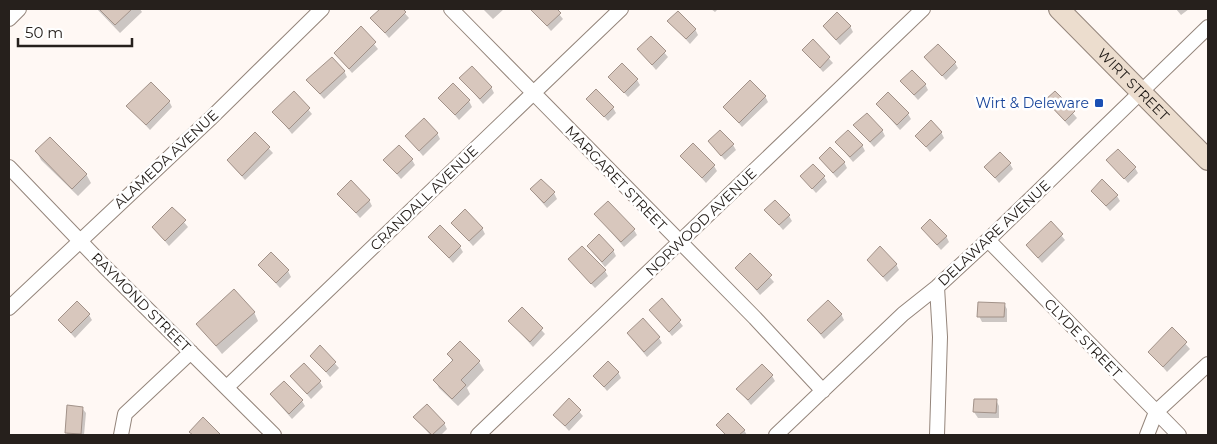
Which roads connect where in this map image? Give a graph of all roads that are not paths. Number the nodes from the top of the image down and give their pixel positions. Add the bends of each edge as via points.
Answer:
1 (19, 9) edge
2 (322, 9) edge
3 (451, 9) edge
4 (621, 9) edge
5 (923, 9) edge
6 (1059, 9) edge
7 (9, 19) edge
8 (1208, 27) edge
9 (533, 92) junction
10 (1142, 92) junction
11 (1208, 160) edge
12 (9, 167) edge
13 (80, 240) junction
14 (988, 240) junction
15 (680, 243) junction
16 (937, 287) junction
17 (9, 308) edge
18 (191, 352) junction
19 (1208, 364) edge
20 (227, 387) junction
21 (822, 391) junction
22 (1156, 412) junction
23 (121, 435) edge
24 (274, 435) edge
25 (478, 435) edge
26 (776, 435) edge
27 (937, 435) edge
28 (1148, 435) edge
29 (1179, 435) edge

1 - 7 street
2 - 13 street, ALAMEDA AVENUE
3 - 9 street, MARGARET STREET
4 - 9 street, CRANDALL AVENUE
5 - 15 street, NORWOOD AVENUE
6 - 10 main road, WIRT STREET
8 - 10 street, DELAWARE AVENUE
9 - 15 street, MARGARET STREET
9 - 20 street, CRANDALL AVENUE
10 - 11 main road, WIRT STREET
10 - 14 street, DELAWARE AVENUE
12 - 13 street, RAYMOND STREET
13 - 17 street, ALAMEDA AVENUE
13 - 18 street, RAYMOND STREET
14 - 16 street, DELAWARE AVENUE
14 - 22 street, CLYDE STREET
15 - 21 street, MARGARET STREET
15 - 25 street, NORWOOD AVENUE
16 - 21 street, DELAWARE AVENUE via 903,314
16 - 27 street via 940,337
18 - 20 street, RAYMOND STREET
18 - 23 street via 125,414
19 - 22 street
20 - 24 street, RAYMOND STREET
21 - 26 street, DELAWARE AVENUE
22 - 28 street
22 - 29 street, CLYDE STREET

